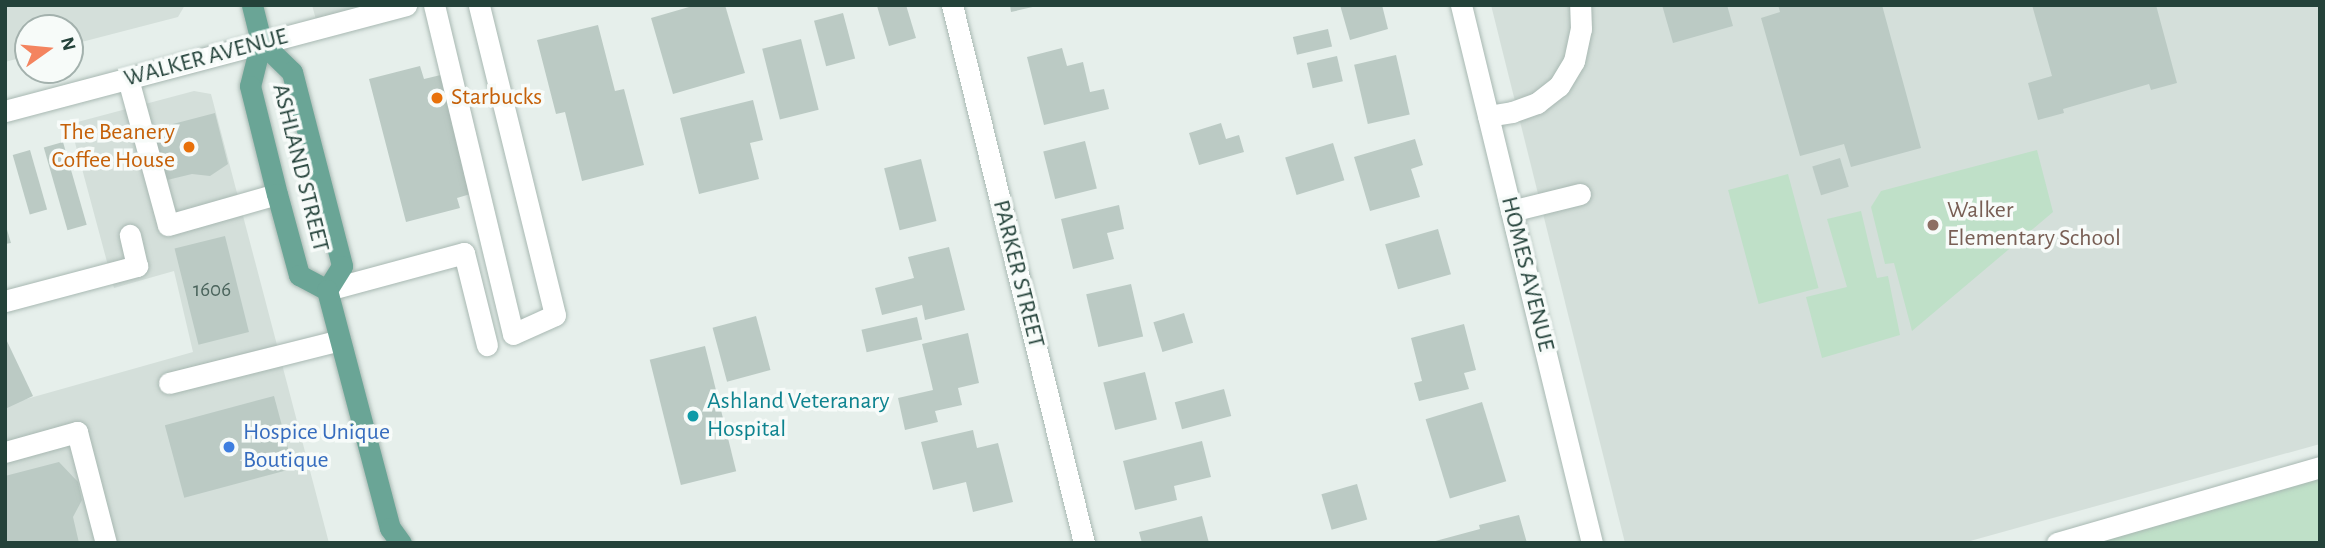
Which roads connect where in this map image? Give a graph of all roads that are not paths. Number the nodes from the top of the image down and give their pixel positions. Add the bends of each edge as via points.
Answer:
1 (251, 5) edge
2 (406, 5) edge
3 (433, 5) edge
4 (479, 5) edge
5 (952, 5) edge
6 (1461, 5) edge
7 (1580, 5) edge
8 (261, 42) junction
9 (128, 79) junction
10 (5, 111) edge
11 (1488, 116) junction
12 (277, 194) junction
13 (1580, 194) dead end
14 (1511, 211) junction
15 (130, 235) dead end
16 (327, 290) junction
17 (5, 301) edge
18 (340, 340) junction
19 (487, 345) dead end
20 (169, 383) dead end
21 (5, 452) edge
22 (2320, 467) edge
23 (393, 538) edge
24 (106, 543) edge
25 (1084, 543) edge
26 (1592, 543) edge
27 (2057, 543) edge

1 - 8 main road, ASHLAND STREET
2 - 8 street, WALKER AVENUE
3 - 4 street via 513,334 555,315
5 - 25 street, PARKER STREET
6 - 11 street, HOMES AVENUE
7 - 11 street via 1581,29 1574,61 1559,86 1537,103
8 - 9 street, WALKER AVENUE
8 - 12 main road, ASHLAND STREET via 250,86
8 - 16 main road, ASHLAND STREET via 292,72 341,266
9 - 10 street, WALKER AVENUE
9 - 12 street via 168,225
11 - 14 street, HOMES AVENUE
12 - 16 main road, ASHLAND STREET via 299,275
13 - 14 street
14 - 26 street, HOMES AVENUE
15 - 17 street via 136,267
16 - 18 main road
16 - 19 street via 464,253
18 - 20 street
18 - 23 main road
21 - 24 street via 76,432
22 - 27 street

